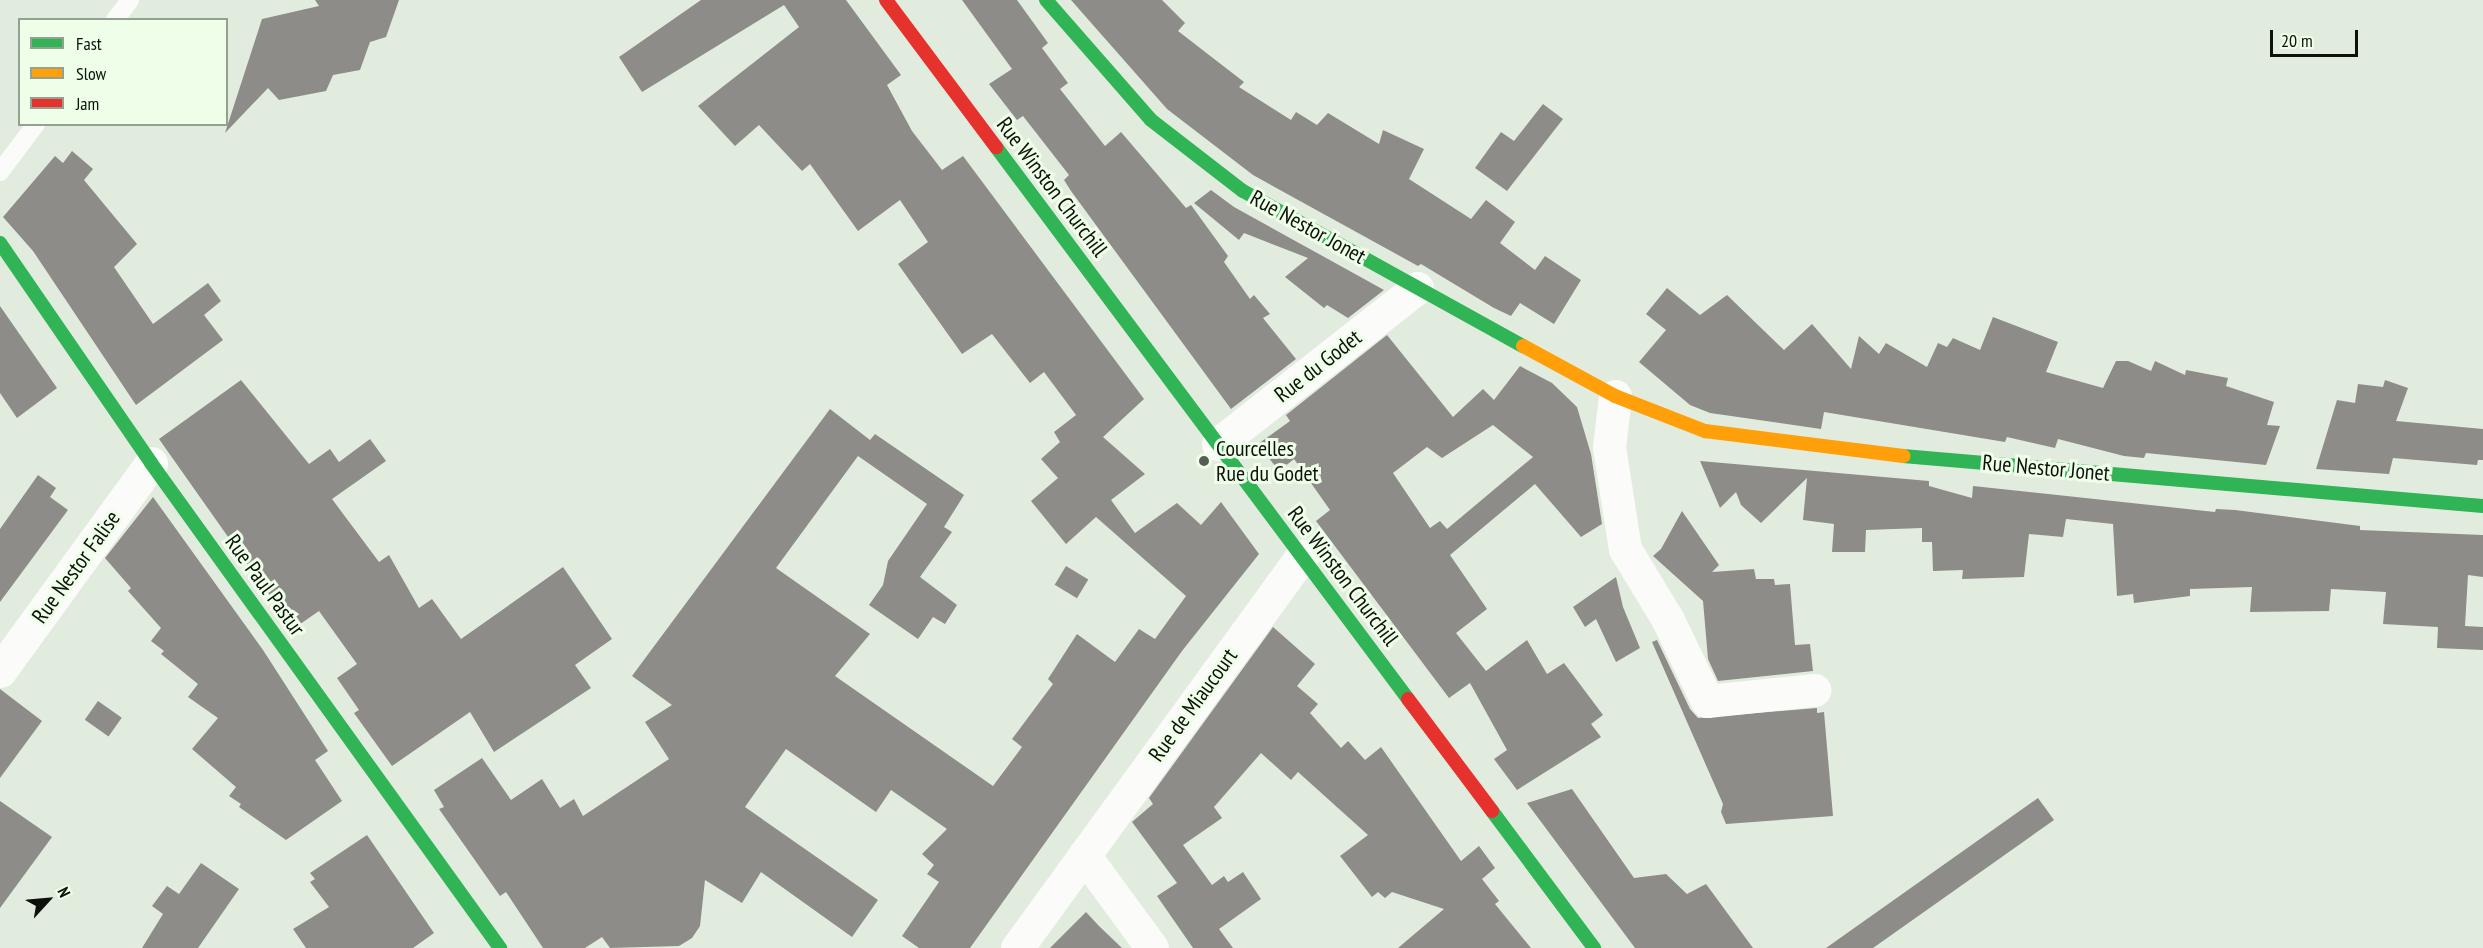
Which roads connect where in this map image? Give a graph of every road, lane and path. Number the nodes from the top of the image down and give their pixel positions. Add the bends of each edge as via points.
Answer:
1 (130, 0) edge
2 (886, 0) edge
3 (1046, 0) edge
4 (116, 18) edge
5 (34, 126) edge
6 (0, 172) edge
7 (0, 243) edge
8 (1417, 288) junction
9 (1615, 396) junction
10 (1218, 444) junction
11 (151, 463) junction
12 (2483, 506) edge
13 (1302, 556) junction
14 (0, 671) edge
15 (1814, 690) dead end
16 (1084, 855) junction
17 (500, 948) edge
18 (1017, 948) edge
19 (1152, 948) edge
20 (1594, 948) edge

1 - 4 lane
2 - 10 street, Rue Winston Churchill
3 - 8 street, Rue Nestor Jonet via 1151,120 1234,184
5 - 6 lane
7 - 11 street, Rue Paul Pastur
8 - 9 street, Rue Nestor Jonet
8 - 10 street, Rue du Godet
9 - 12 street, Rue Nestor Jonet via 1705,431 1839,450
9 - 15 street via 1609,447 1624,549 1668,620 1707,701
10 - 13 street, Rue Winston Churchill
11 - 14 street, Rue Nestor Falise
11 - 17 street, Rue Paul Pastur
13 - 16 street, Rue de Miaucourt
13 - 20 street, Rue Winston Churchill
16 - 18 street, Rue de Miaucourt
16 - 19 street

